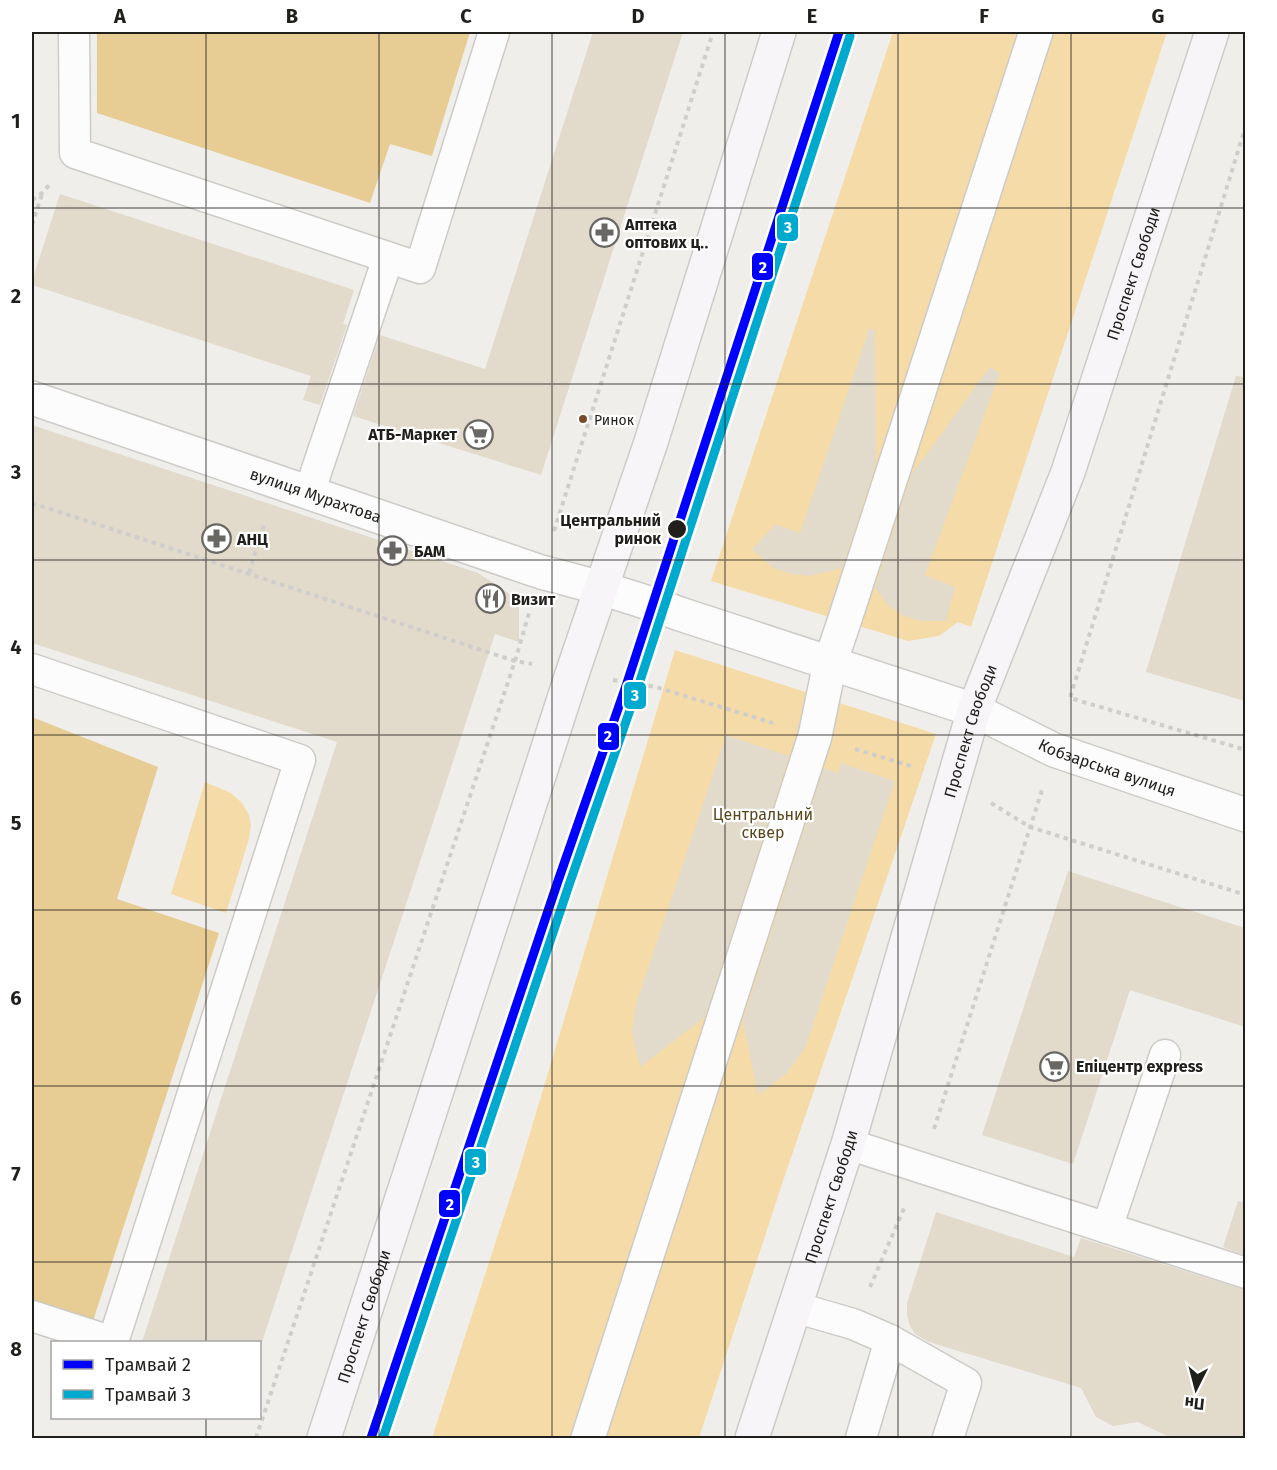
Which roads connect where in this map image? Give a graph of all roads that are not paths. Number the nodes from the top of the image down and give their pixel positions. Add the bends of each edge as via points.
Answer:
1 (74, 32) edge
2 (494, 32) edge
3 (779, 32) edge
4 (1036, 32) edge
5 (1212, 32) edge
6 (388, 258) junction
7 (32, 398) edge
8 (309, 493) junction
9 (602, 588) junction
10 (830, 663) junction
11 (32, 669) edge
12 (974, 711) junction
13 (1245, 815) edge
14 (1165, 1055) dead end
15 (848, 1144) junction
16 (1107, 1228) junction
17 (1245, 1273) edge
18 (794, 1307) junction
19 (32, 1316) edge
20 (890, 1340) junction
21 (111, 1341) edge
22 (114, 1341) edge
23 (324, 1438) edge
24 (588, 1438) edge
25 (752, 1438) edge
26 (861, 1438) edge
27 (948, 1438) edge

1 - 6 lane via 75,153
2 - 6 lane via 420,267
3 - 9 main road, Проспект Свободи
4 - 10 street
5 - 12 main road, Проспект Свободи via 1068,472
6 - 8 lane
7 - 8 street, вулиця Мурахтова
8 - 9 street, вулиця Мурахтова via 541,572
9 - 10 street, вулиця Мурахтова
9 - 23 main road, Проспект Свободи
10 - 12 street, Кобзарська вулиця
10 - 24 street via 815,736
11 - 22 lane via 300,760
12 - 13 street, Кобзарська вулиця via 1054,750
12 - 15 main road, Проспект Свободи
14 - 16 lane
15 - 16 lane
15 - 18 main road, Проспект Свободи
16 - 17 lane
18 - 20 lane via 854,1324
18 - 25 main road, Проспект Свободи
19 - 21 lane
20 - 26 lane
20 - 27 lane via 966,1383

